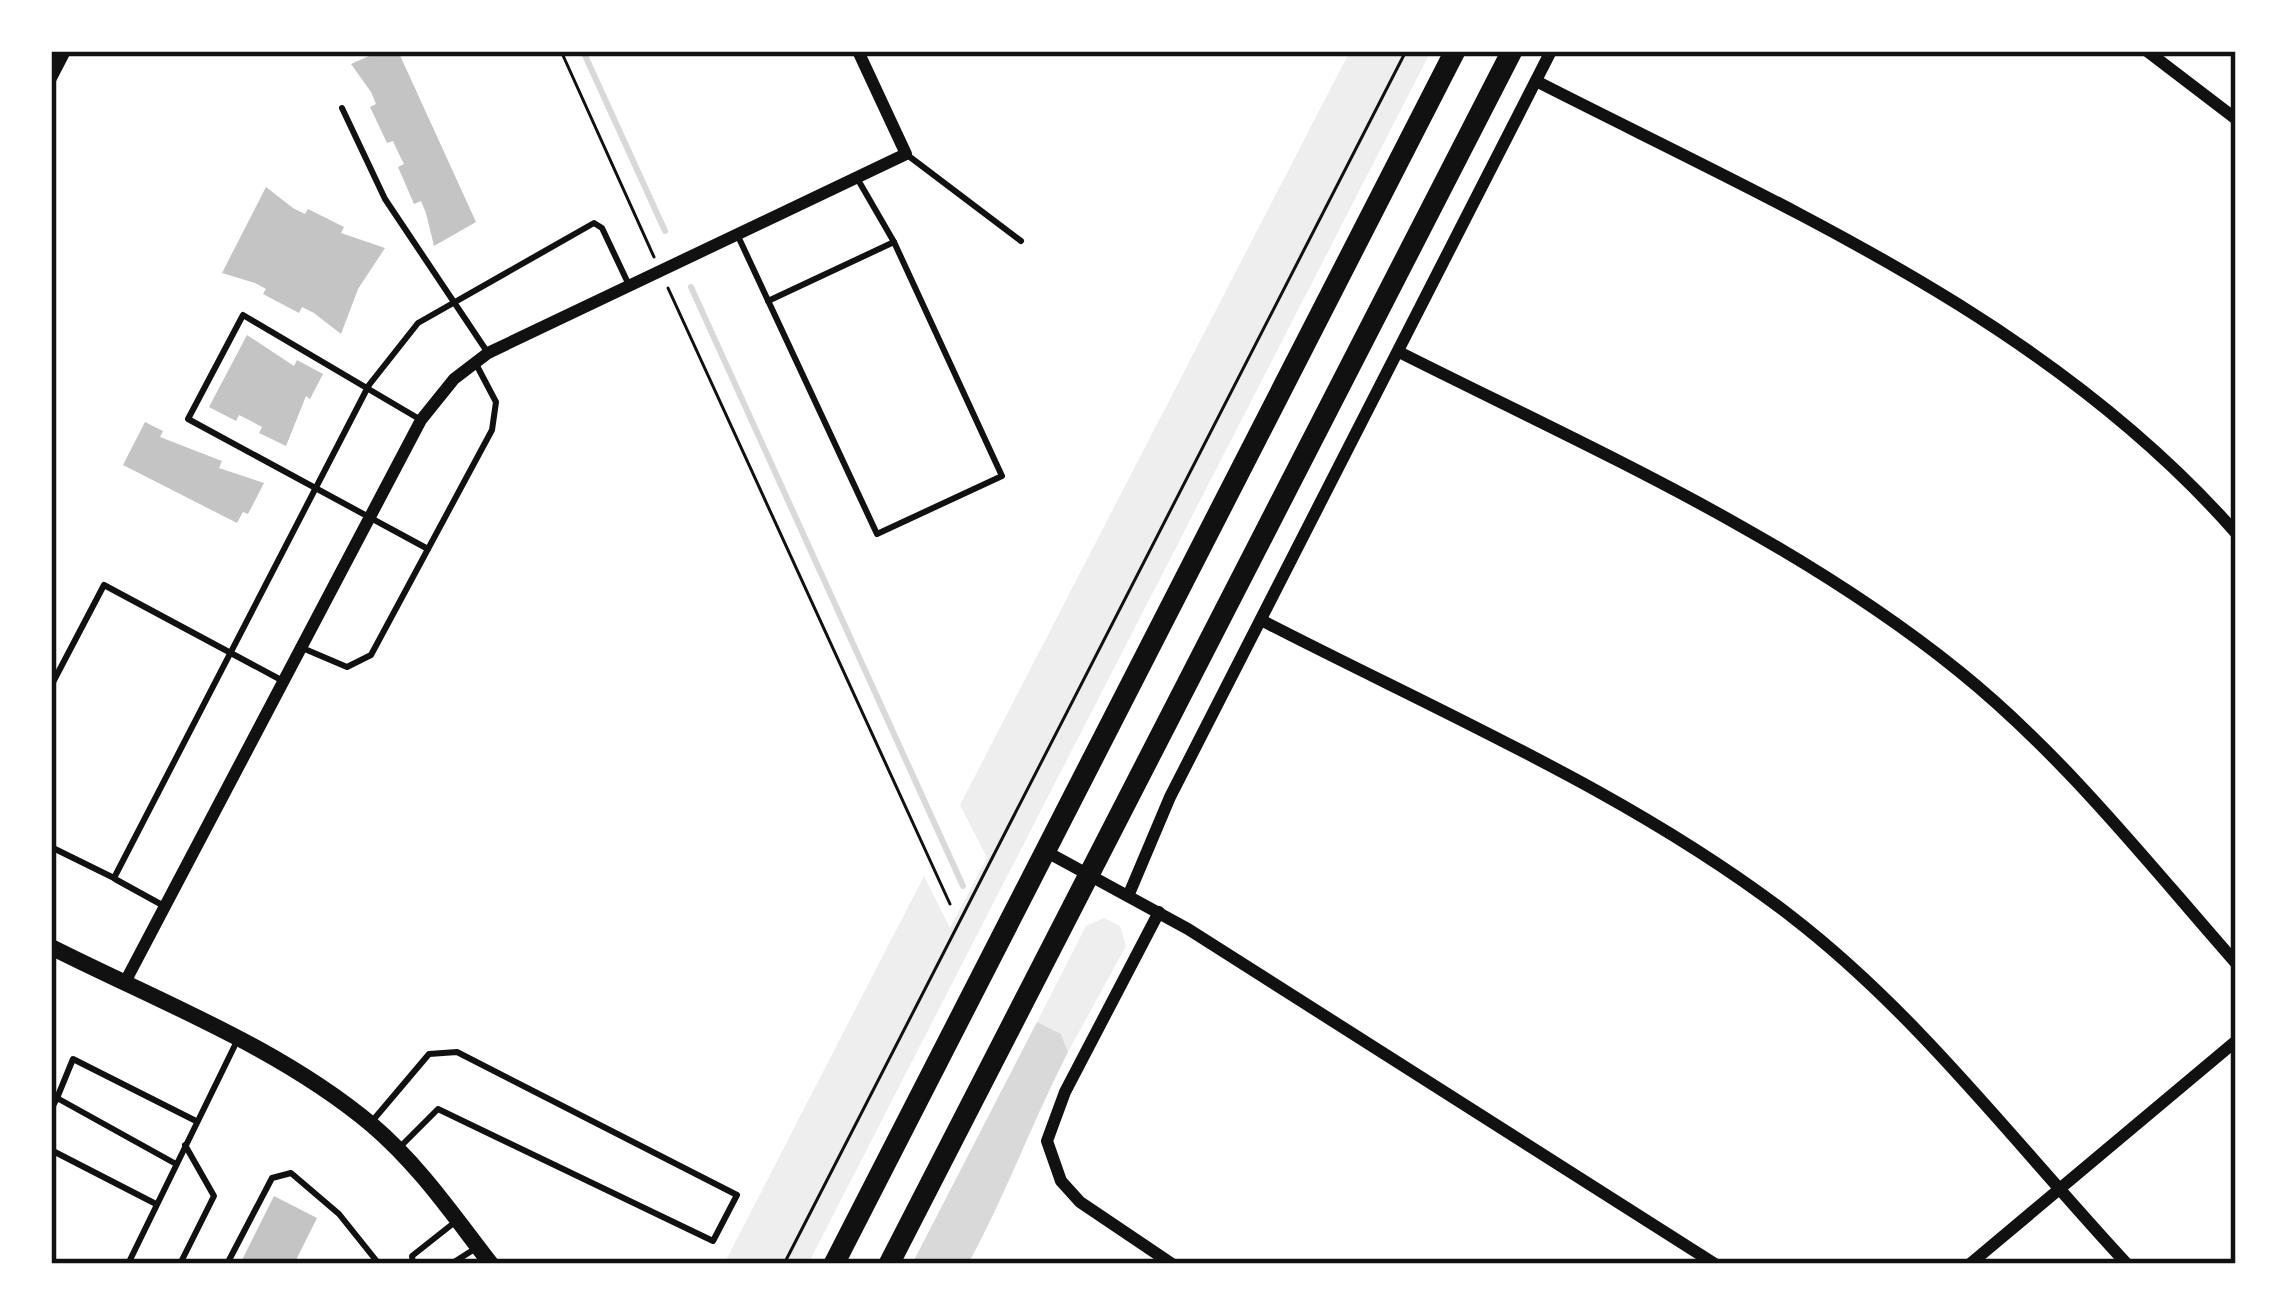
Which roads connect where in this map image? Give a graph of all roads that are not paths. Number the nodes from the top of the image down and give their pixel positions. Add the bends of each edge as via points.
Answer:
1 (65, 51) edge
2 (858, 51) edge
3 (1455, 51) edge
4 (1512, 51) edge
5 (1551, 51) edge
6 (2147, 51) edge
7 (51, 79) edge
8 (1536, 81) junction
9 (342, 108) dead end
10 (2236, 119) edge
11 (906, 154) junction
12 (857, 178) junction
13 (736, 232) junction
14 (1021, 241) dead end
15 (894, 242) junction
16 (628, 283) junction
17 (454, 300) junction
18 (768, 301) junction
19 (1399, 352) junction
20 (488, 353) junction
21 (475, 362) junction
22 (369, 385) junction
23 (421, 420) junction
24 (319, 487) junction
25 (370, 515) junction
26 (2236, 533) edge
27 (428, 549) junction
28 (1261, 620) junction
29 (300, 646) junction
30 (231, 654) junction
31 (283, 681) junction
32 (51, 686) edge
33 (51, 848) edge
34 (1045, 850) junction
35 (1090, 874) junction
36 (113, 878) junction
37 (1129, 894) junction
38 (164, 906) junction
39 (1160, 912) junction
40 (51, 947) edge
41 (2236, 963) edge
42 (124, 984) junction
43 (237, 1041) junction
44 (2236, 1041) edge
45 (57, 1098) junction
46 (51, 1109) edge
47 (196, 1121) junction
48 (370, 1124) junction
49 (185, 1144) junction
50 (398, 1149) junction
51 (51, 1150) edge
52 (176, 1164) junction
53 (2059, 1190) junction
54 (156, 1204) junction
55 (458, 1220) junction
56 (478, 1247) junction
57 (371, 1253) junction
58 (128, 1264) edge
59 (180, 1264) edge
60 (227, 1264) edge
61 (364, 1264) edge
62 (379, 1264) edge
63 (413, 1264) edge
64 (451, 1264) edge
65 (491, 1264) edge
66 (834, 1264) edge
67 (889, 1264) edge
68 (1172, 1264) edge
69 (1715, 1264) edge
70 (1970, 1264) edge
71 (2127, 1264) edge

1 - 7 street
2 - 11 street
3 - 34 main road
4 - 35 main road
5 - 8 street
6 - 10 street
8 - 19 street
8 - 26 street via 1968,309 2135,433
9 - 17 lane via 385,199
11 - 12 street
11 - 14 lane
12 - 13 street
12 - 15 lane
13 - 16 street
13 - 18 lane
15 - 18 lane
15 - 18 lane via 1002,476 877,534
16 - 17 lane via 594,223
16 - 20 street
17 - 20 lane
17 - 22 lane via 418,323
19 - 28 street
19 - 41 street via 1714,512 1907,630 2026,729
20 - 21 street
21 - 23 street
21 - 27 lane via 496,414
22 - 23 lane
22 - 24 lane
22 - 24 lane via 243,315 188,419
23 - 25 street
24 - 25 lane
24 - 30 lane
25 - 27 lane
25 - 29 street
27 - 29 lane via 361,664 347,668
28 - 37 street
28 - 53 street via 1615,803 1744,882 1849,966
29 - 31 street
30 - 31 lane
30 - 32 lane via 104,585
30 - 36 lane
31 - 38 street
33 - 36 lane
34 - 35 street
34 - 66 main road
35 - 37 street
35 - 67 main road
36 - 38 lane
37 - 39 street
38 - 42 street
39 - 68 street via 1047,1142 1060,1181 1080,1202
39 - 69 street
40 - 42 street
42 - 43 street
43 - 47 lane
43 - 48 street
44 - 53 street
45 - 46 lane
45 - 47 lane via 73,1059
45 - 52 lane
47 - 49 lane
48 - 50 street
48 - 50 lane via 429,1054 457,1052 737,1195 713,1241 438,1109
49 - 52 lane
49 - 59 lane via 214,1196
50 - 55 street
51 - 54 lane
52 - 54 lane
53 - 70 street
53 - 71 street
54 - 58 lane
55 - 56 street
55 - 63 lane via 412,1256
56 - 64 lane
56 - 65 street
57 - 60 lane via 291,1173 272,1178
57 - 61 lane
57 - 62 lane

